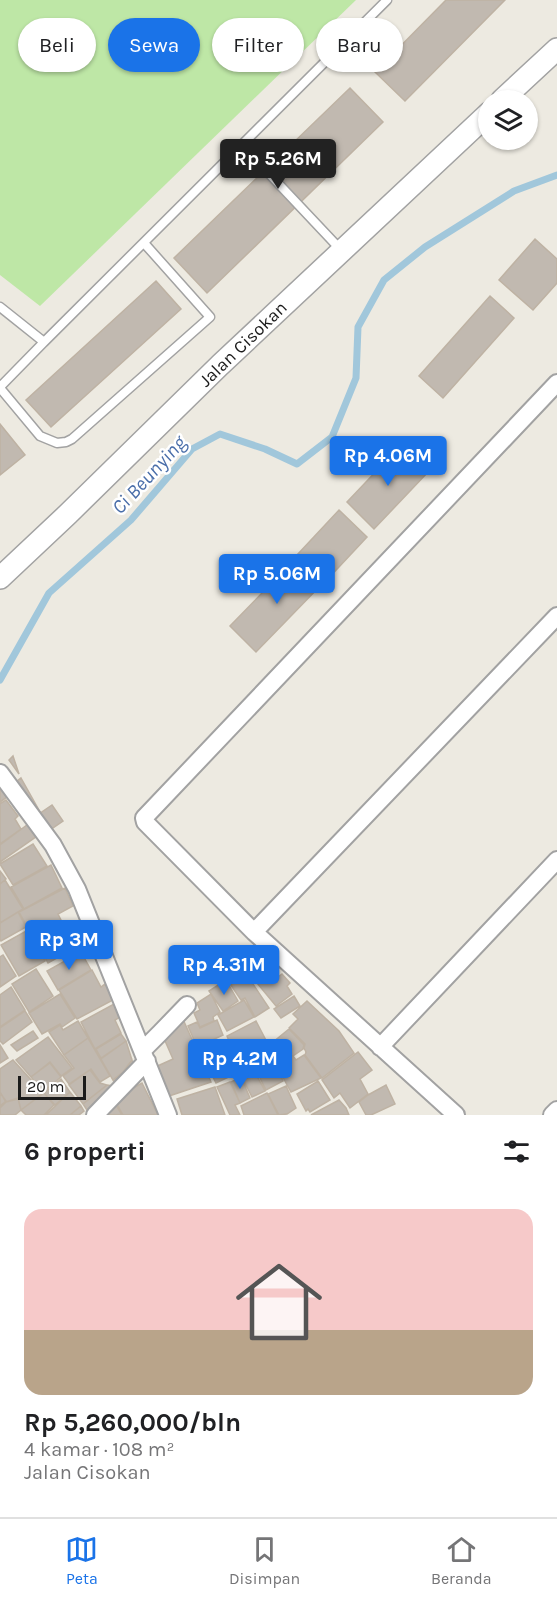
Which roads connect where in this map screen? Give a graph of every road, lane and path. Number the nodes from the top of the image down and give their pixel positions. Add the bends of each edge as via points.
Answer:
1 (387, 0) edge
2 (557, 49) edge
3 (513, 90) edge
4 (478, 123) edge
5 (242, 146) junction
6 (144, 243) junction
7 (342, 251) junction
8 (0, 307) edge
9 (44, 342) junction
10 (557, 383) edge
11 (0, 387) edge
12 (0, 578) edge
13 (557, 616) edge
14 (0, 773) edge
15 (557, 860) edge
16 (254, 932) junction
17 (187, 1005) dead end
18 (380, 1047) junction
19 (145, 1055) junction
20 (557, 1110) edge
21 (95, 1115) edge
22 (168, 1115) edge
23 (456, 1115) edge
24 (552, 1115) edge

1 - 5 lane
2 - 3 street
4 - 7 street, Jalan Cisokan
5 - 6 lane
5 - 7 lane
6 - 9 lane
6 - 11 lane via 210,317 66,442 40,436
7 - 12 street, Jalan Cisokan
8 - 9 lane
9 - 11 lane
10 - 16 street via 144,818
13 - 16 street
14 - 19 street via 53,845 77,890
15 - 18 street
16 - 18 street
17 - 19 street
18 - 23 street
19 - 21 street
19 - 22 street
20 - 24 street

